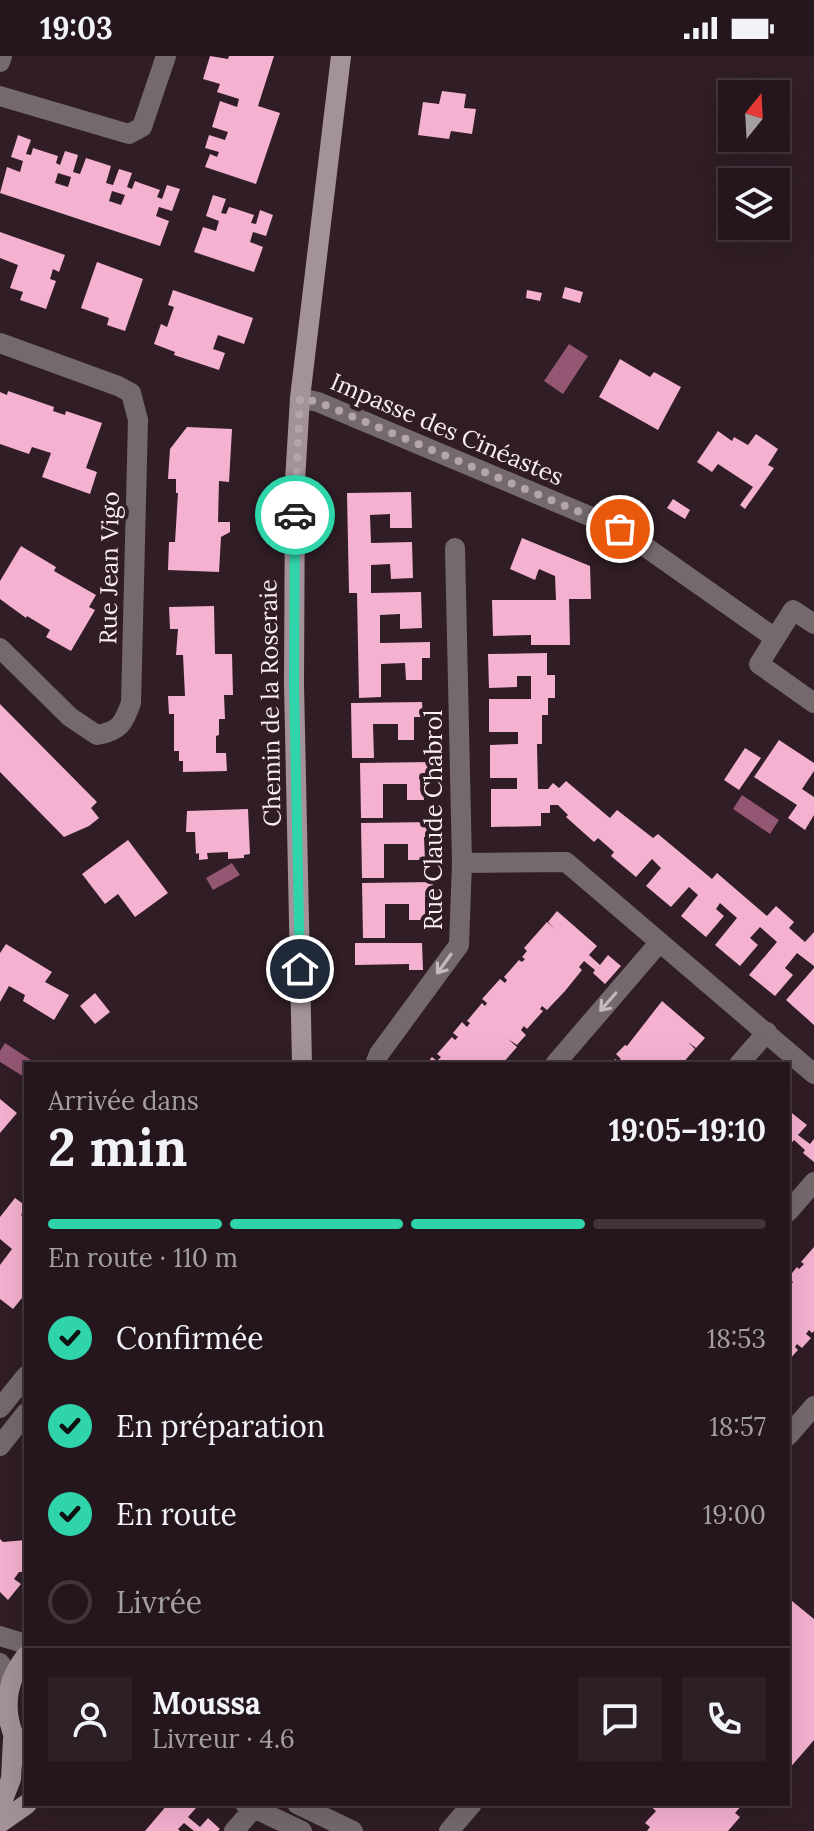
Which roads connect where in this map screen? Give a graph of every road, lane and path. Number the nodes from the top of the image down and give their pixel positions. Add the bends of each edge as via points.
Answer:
1 (2, 56) edge
2 (166, 56) edge
3 (341, 56) edge
4 (0, 62) edge
5 (0, 96) edge
6 (0, 343) edge
7 (300, 398) junction
8 (455, 548) dead end
9 (814, 624) edge
10 (775, 638) junction
11 (0, 648) edge
12 (814, 703) edge
13 (462, 863) junction
14 (659, 943) junction
15 (767, 1032) junction
16 (302, 1062) edge
17 (376, 1062) edge
18 (557, 1062) edge
19 (741, 1062) edge
20 (814, 1074) edge
21 (814, 1182) edge
22 (790, 1210) edge
23 (24, 1378) edge
24 (814, 1406) edge
25 (0, 1408) edge
26 (24, 1416) edge
27 (790, 1434) edge
28 (0, 1446) edge
29 (0, 1636) edge
30 (24, 1643) edge
31 (24, 1658) edge
32 (5, 1672) edge
33 (13, 1739) junction
34 (24, 1755) edge
35 (24, 1806) edge
36 (249, 1806) edge
37 (304, 1806) edge
38 (470, 1806) edge
39 (0, 1807) edge
40 (0, 1823) edge
41 (300, 1830) edge
42 (234, 1831) edge
43 (353, 1831) edge
44 (449, 1831) edge

1 - 4 street
2 - 5 street via 142,127 129,134
3 - 7 street, Chemin de la Roseraie
6 - 11 street, Rue Jean Vigo via 131,393 138,420 131,703 123,725 97,735 70,717
7 - 10 street, Impasse des Cinéastes via 620,529
7 - 16 street, Chemin de la Roseraie via 294,684
8 - 13 street, Rue Claude Chabrol
9 - 10 street via 793,610
10 - 12 street via 759,664
13 - 14 street via 566,862
13 -> 17 street, Rue Claude Chabrol via 459,945
14 - 15 street
14 -> 18 street
15 - 19 street
15 - 20 street
21 - 22 street
23 - 25 street
24 - 27 street
26 - 28 street
29 - 30 street
31 - 32 street
32 - 33 street via 6,1724
33 - 34 street
33 - 39 street via 11,1779
35 - 40 street
36 - 41 street
36 - 42 street
37 - 41 street
37 - 43 street
38 - 44 street

